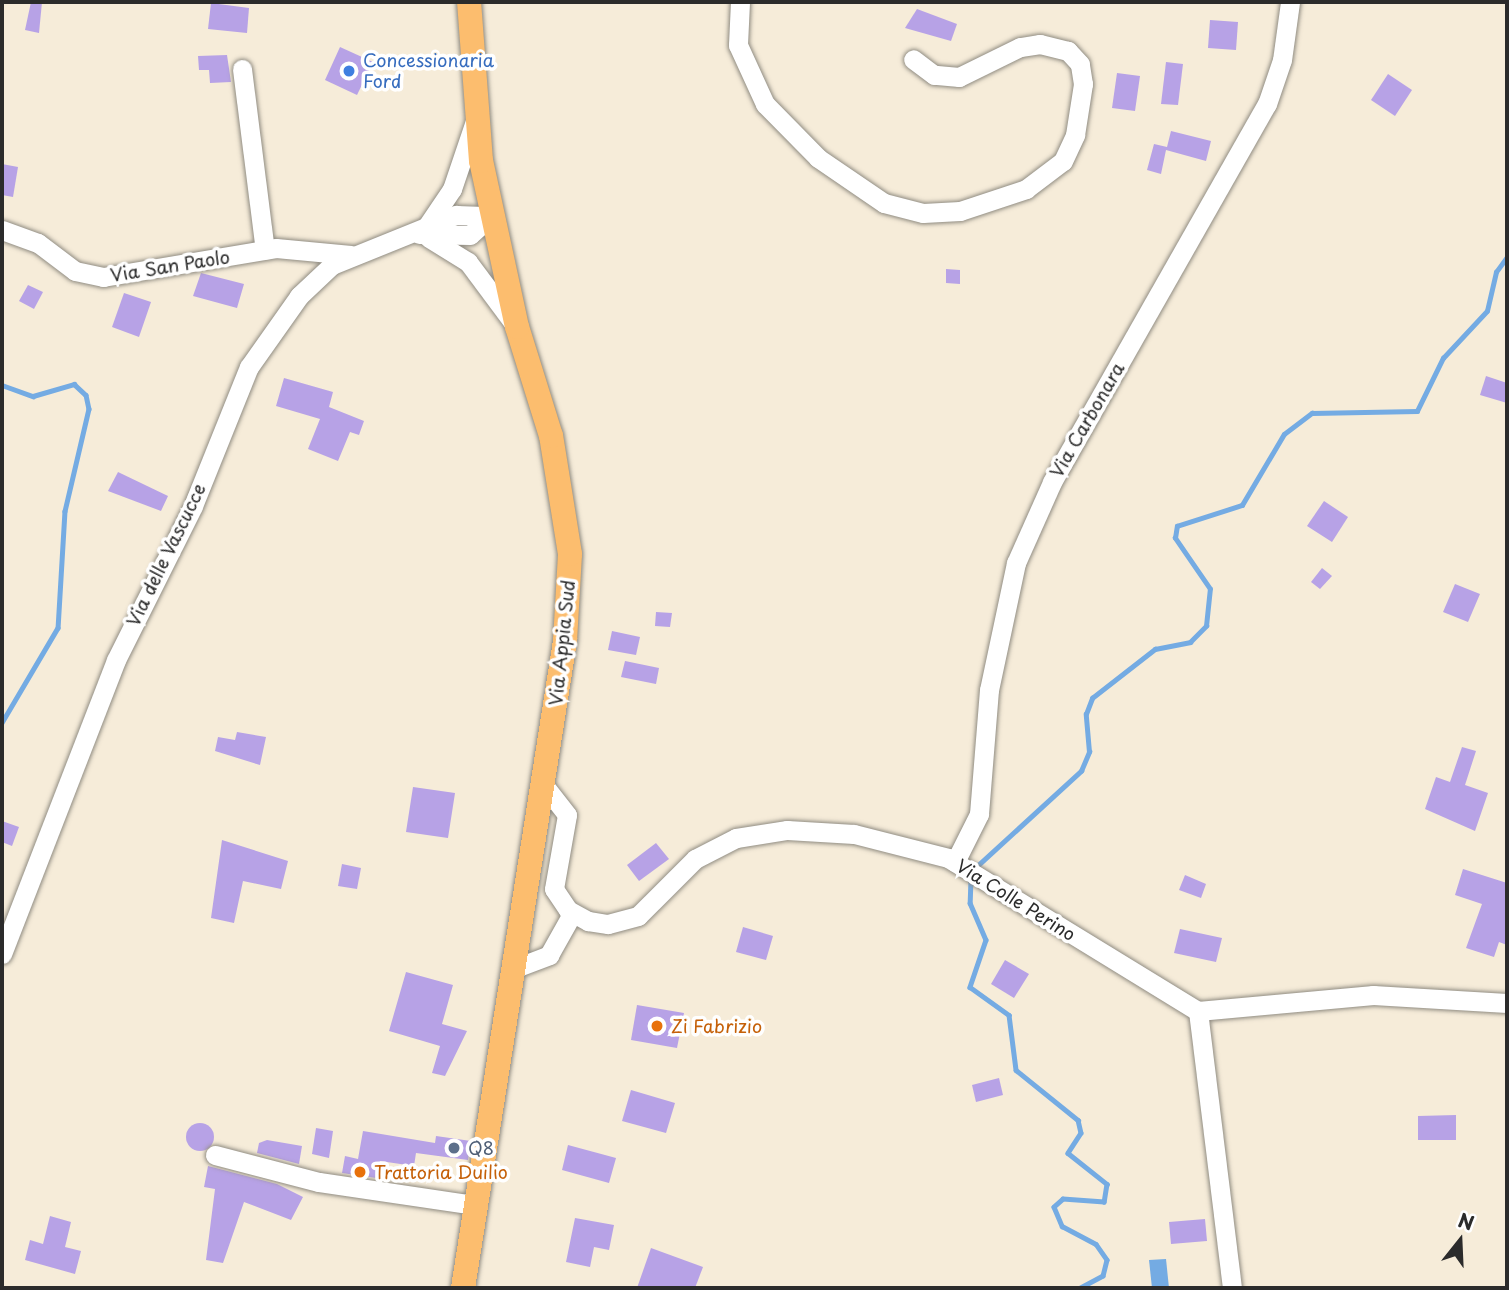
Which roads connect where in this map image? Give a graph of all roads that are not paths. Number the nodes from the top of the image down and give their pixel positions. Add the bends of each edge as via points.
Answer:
1 (469, 2) edge
2 (740, 2) edge
3 (1290, 2) edge
4 (913, 59) dead end
5 (242, 69) dead end
6 (475, 121) junction
7 (491, 216) junction
8 (2, 230) edge
9 (419, 234) junction
10 (265, 250) junction
11 (351, 255) junction
12 (517, 327) junction
13 (543, 784) junction
14 (957, 864) junction
15 (572, 914) junction
16 (2, 954) edge
17 (513, 969) junction
18 (1507, 1003) edge
19 (1198, 1012) junction
20 (215, 1155) dead end
21 (475, 1205) junction
22 (463, 1288) edge
23 (1232, 1288) edge

1 - 6 main road, Via Appia Sud
2 - 4 street via 738,45 765,104 818,158 884,203 923,213 960,211 1026,189 1063,161 1083,84 1080,64 1068,51 1047,45 1020,47 959,77 934,75
3 - 14 street, Via Carbonara via 1280,68 1267,104 1052,482 1019,556 991,679 979,814
5 - 10 street
6 - 7 main road, Via Appia Sud
6 - 9 street via 448,197
7 - 9 street, Via delle Vascucce via 461,214
7 - 12 main road, Via Appia Sud
8 - 10 street, Via San Paolo via 33,240 69,268 93,276
9 - 11 street, Via delle Vascucce
9 - 12 street via 468,262
10 - 11 street, Via San Paolo
11 - 16 street, Via delle Vascucce via 304,289 245,373 193,506 116,660
12 - 13 main road, Via Appia Sud via 551,436 569,542 566,626
13 - 15 street via 566,809 553,879
13 - 17 main road, Via Appia Sud
14 - 15 street, Via Colle Perino via 920,847 854,834 758,832 703,854 633,918 601,924
14 - 19 street, Via Colle Perino
15 - 17 street via 549,955
17 - 21 main road, Via Appia Sud
18 - 19 street via 1373,995
19 - 23 street
20 - 21 street via 319,1182
21 - 22 main road, Via Appia Sud

